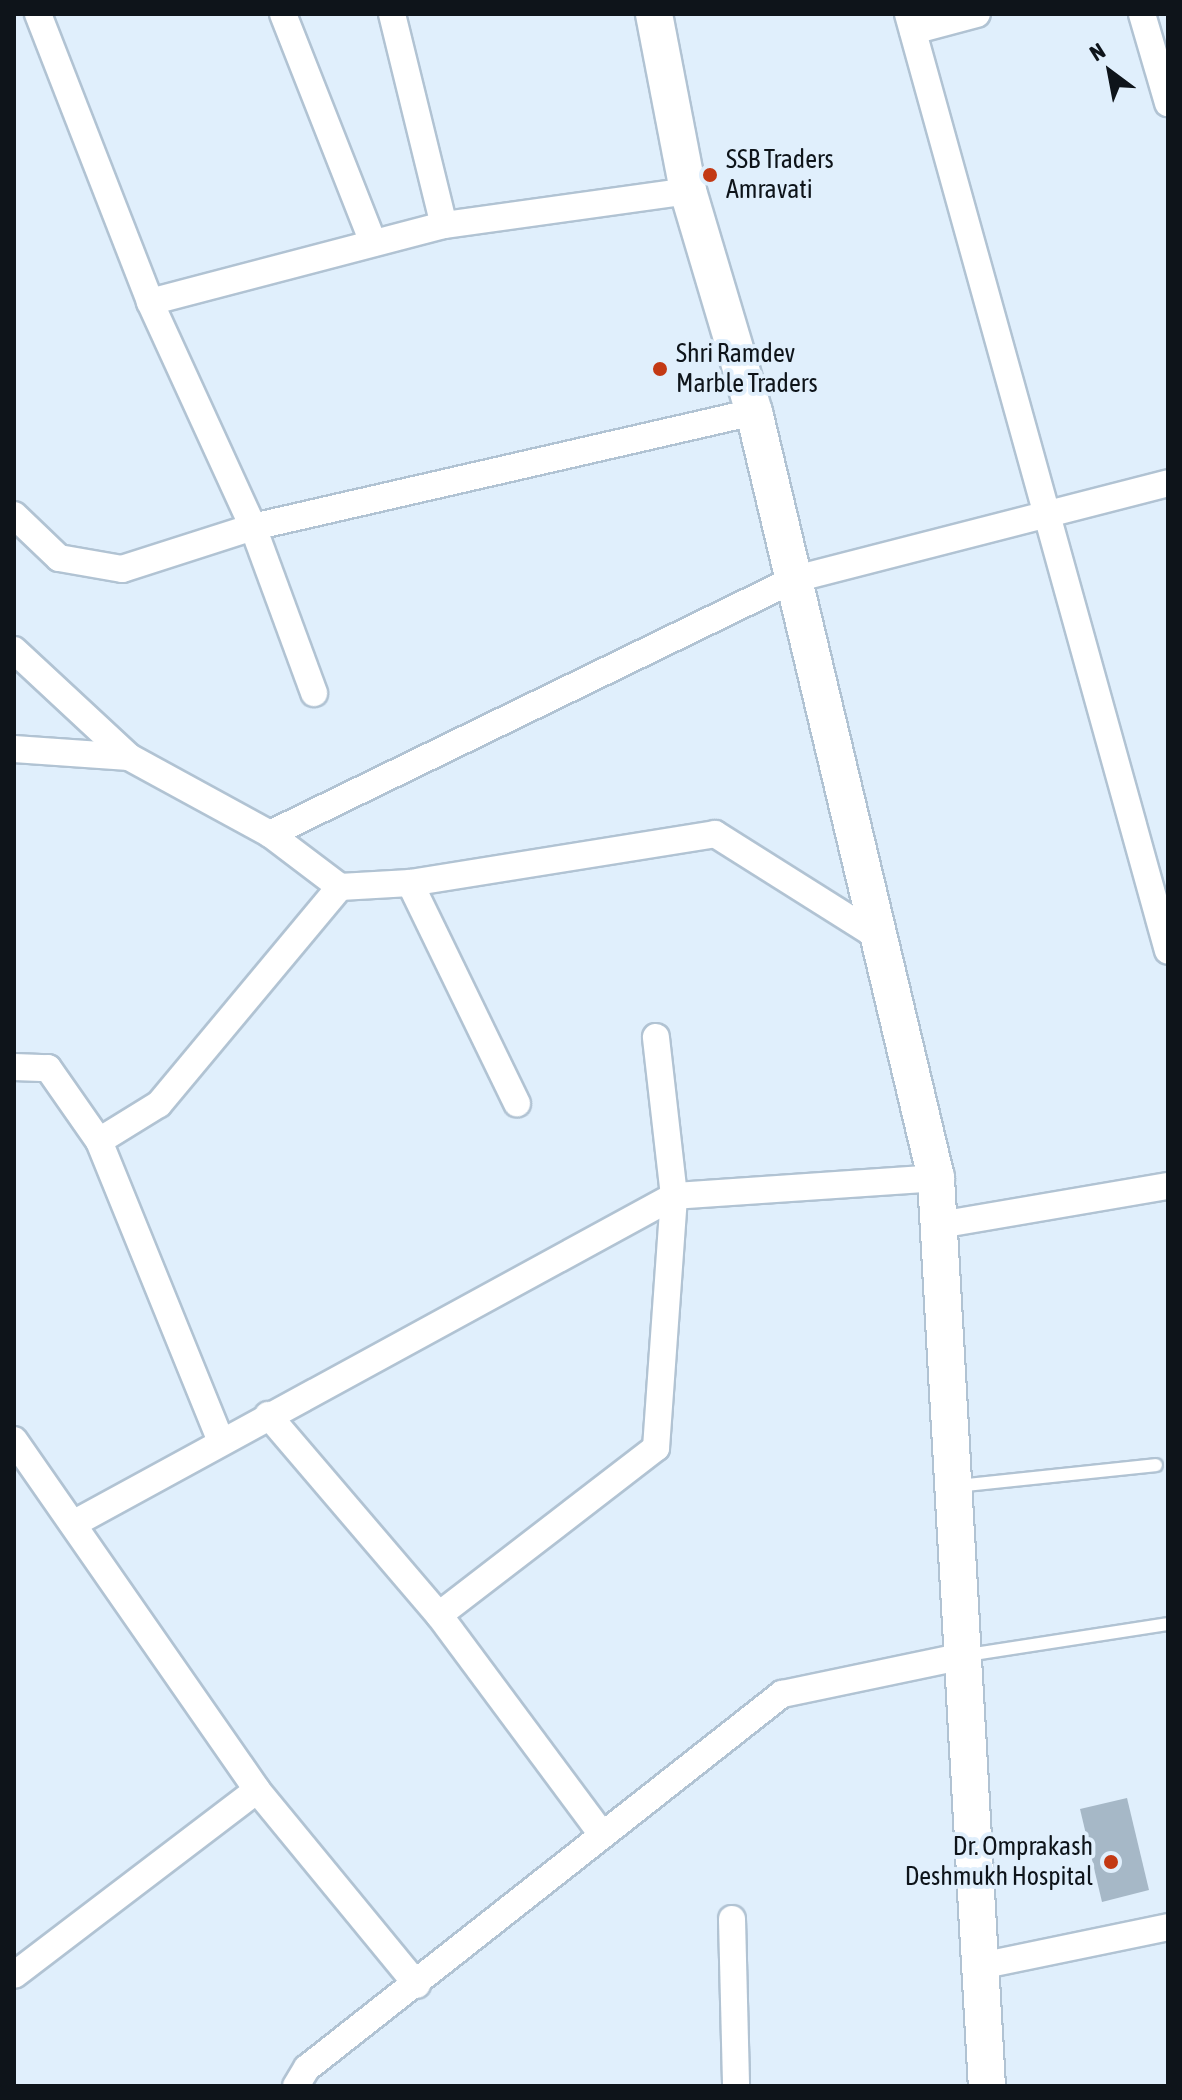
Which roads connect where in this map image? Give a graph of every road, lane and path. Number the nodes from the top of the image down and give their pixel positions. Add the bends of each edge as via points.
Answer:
1 (38, 14) edge
2 (283, 14) edge
3 (392, 14) edge
4 (654, 14) edge
5 (977, 14) edge
6 (1142, 14) edge
7 (911, 22) edge
8 (1168, 103) edge
9 (688, 191) junction
10 (444, 225) junction
11 (373, 243) junction
12 (150, 302) junction
13 (754, 412) junction
14 (1168, 483) edge
15 (1046, 514) junction
16 (14, 515) edge
17 (253, 527) junction
18 (795, 579) junction
19 (14, 650) edge
20 (314, 693) dead end
21 (14, 749) edge
22 (129, 757) junction
23 (270, 834) junction
24 (410, 883) junction
25 (340, 887) junction
26 (877, 936) junction
27 (1168, 951) edge
28 (656, 1037) dead end
29 (14, 1067) edge
30 (517, 1103) dead end
31 (99, 1141) junction
32 (936, 1178) junction
33 (1168, 1186) edge
34 (674, 1196) junction
35 (939, 1225) junction
36 (268, 1415) junction
37 (220, 1439) junction
38 (14, 1440) edge
39 (1156, 1465) dead end
40 (957, 1486) junction
41 (73, 1524) junction
42 (439, 1615) junction
43 (1168, 1624) edge
44 (968, 1655) junction
45 (257, 1790) junction
46 (601, 1833) junction
47 (732, 1919) dead end
48 (1168, 1927) edge
49 (985, 1965) junction
50 (14, 1975) edge
51 (417, 1985) junction
52 (296, 2086) edge
53 (736, 2086) edge
54 (987, 2086) edge

1 - 12 street
2 - 11 street
3 - 10 street
4 - 9 street
5 - 7 street
6 - 8 street
7 - 15 street
9 - 10 street
9 - 13 street
10 - 11 street
11 - 12 street
12 - 17 street
13 - 17 street
13 - 18 street
14 - 15 street
15 - 18 street
15 - 27 street
16 - 17 street via 59,558 122,569
17 - 20 street
18 - 23 street
18 - 26 street
19 - 22 street
21 - 22 street
22 - 23 street
23 - 25 street
24 - 25 street
24 - 26 street via 715,834
24 - 30 street
25 - 31 street via 159,1104
26 - 32 street
28 - 34 street
29 - 31 street via 48,1068
31 - 37 street
32 - 34 street
32 - 35 street
33 - 35 street
34 - 36 street
34 - 42 street via 656,1448
35 - 40 street
36 - 37 street
36 - 42 street
37 - 41 street
38 - 41 street
39 - 40 lane
40 - 44 street
41 - 45 street
42 - 46 street
43 - 44 lane
44 - 46 street via 782,1694
44 - 49 street
45 - 50 street
45 - 51 street
46 - 51 street
47 - 53 street
48 - 49 street
49 - 54 street
51 - 52 street via 307,2068

